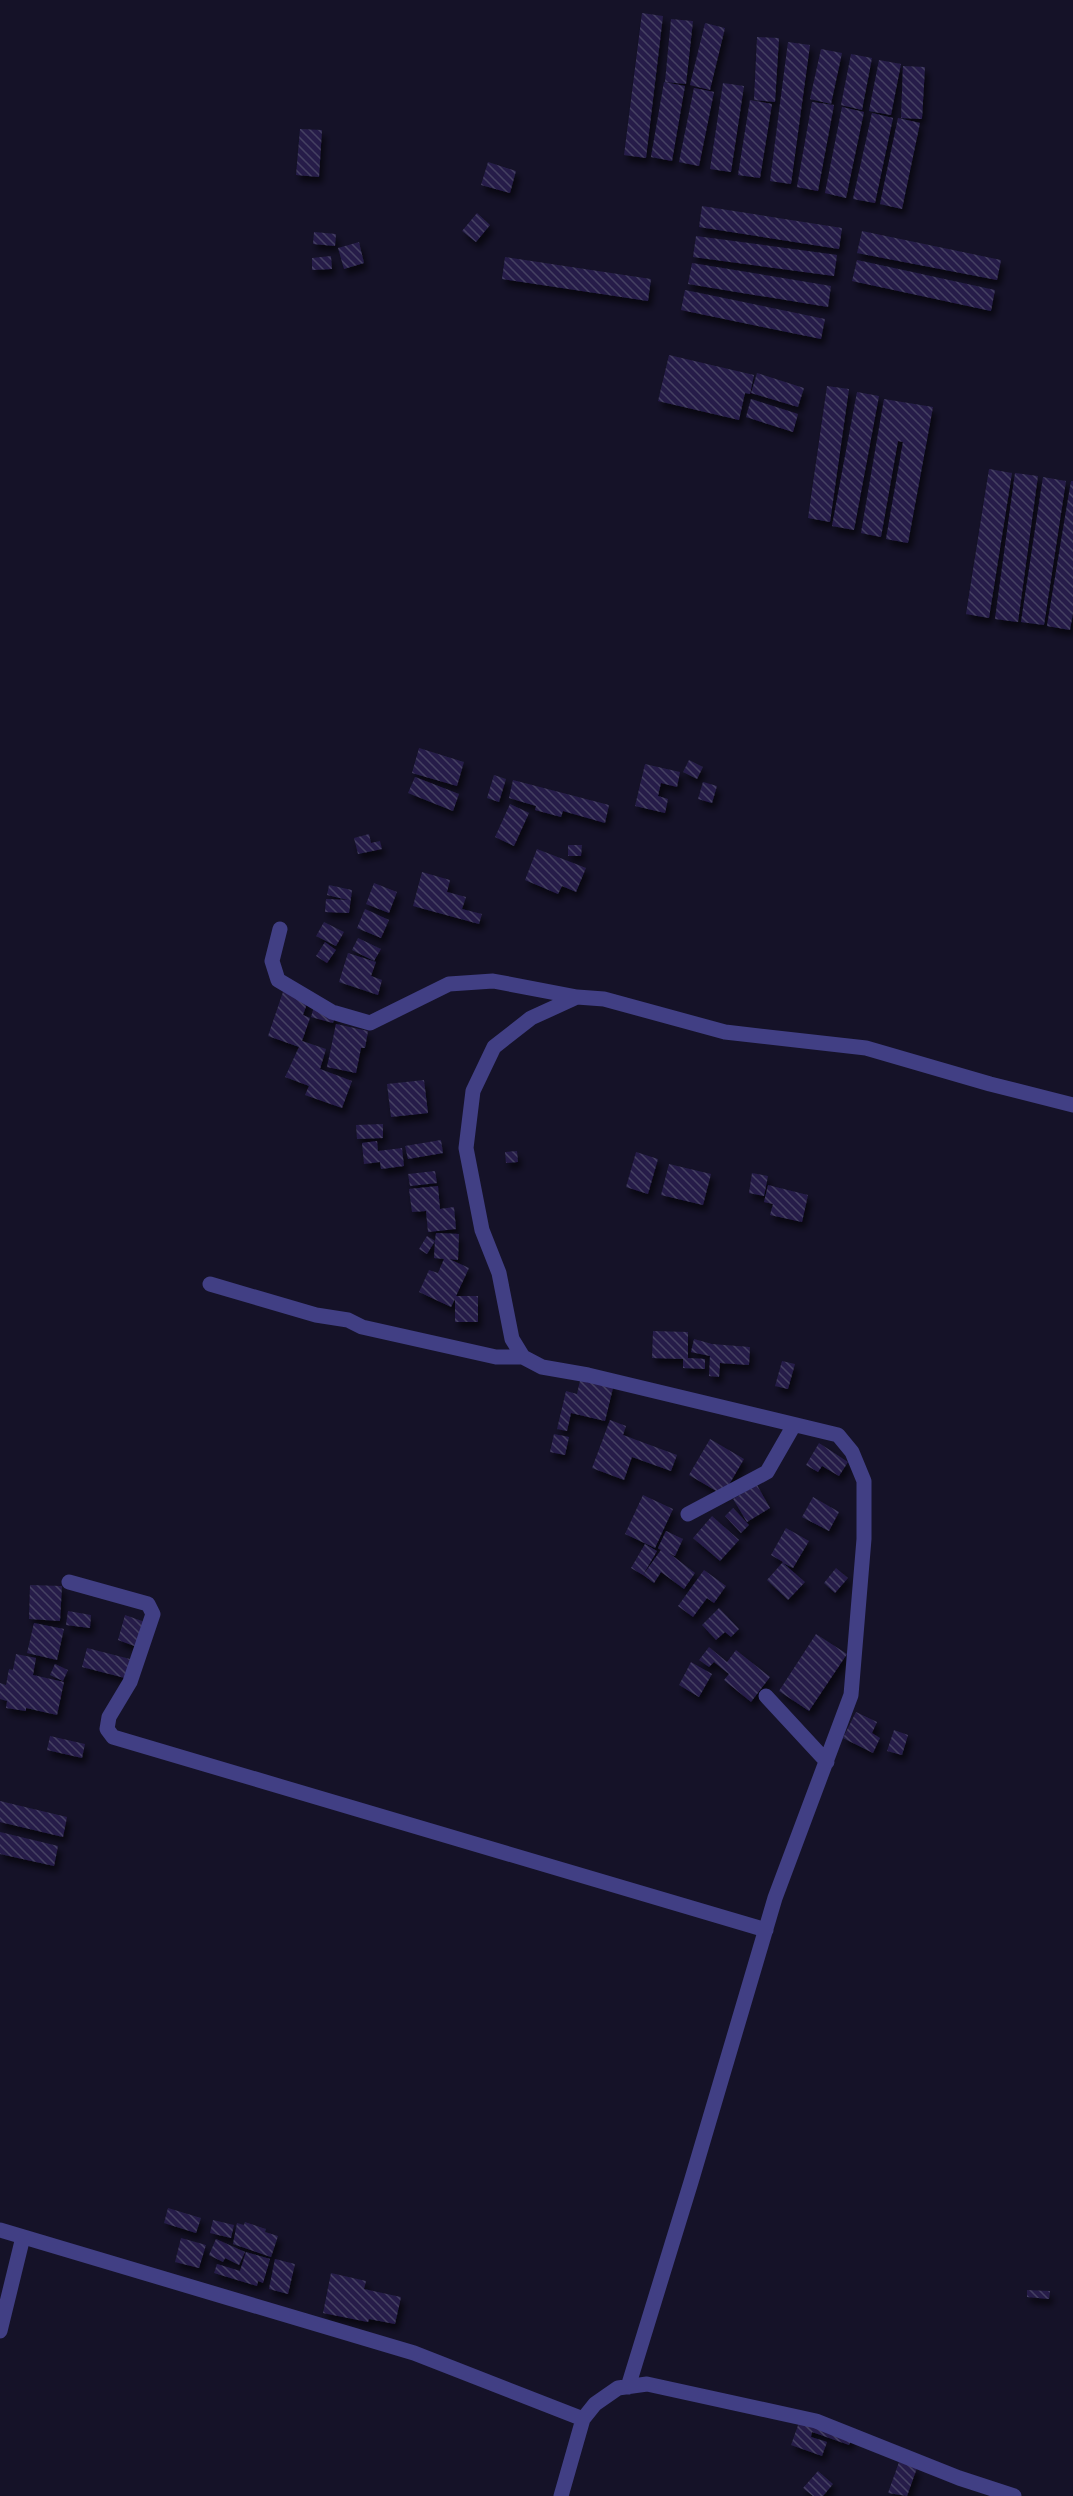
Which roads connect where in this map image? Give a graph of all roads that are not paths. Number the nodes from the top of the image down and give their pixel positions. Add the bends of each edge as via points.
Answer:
1 (280, 929) dead end
2 (577, 997) junction
3 (1073, 1105) edge
4 (210, 1284) dead end
5 (523, 1357) junction
6 (794, 1425) junction
7 (688, 1514) dead end
8 (69, 1582) dead end
9 (766, 1696) dead end
10 (826, 1762) junction
11 (766, 1930) junction
12 (0, 2230) edge
13 (23, 2237) junction
14 (0, 2331) edge
15 (627, 2387) junction
16 (583, 2419) junction
17 (561, 2496) edge
18 (1014, 2496) edge

1 - 2 street via 272,961 278,980 332,1012 370,1023 449,984 493,981
2 - 3 street via 604,999 725,1032 866,1048
2 - 5 street via 531,1018 494,1047 473,1091 466,1148 482,1230 499,1273 512,1339
4 - 5 street via 362,1327 496,1357
5 - 6 street via 543,1367
6 - 7 street via 767,1472
6 - 10 street via 838,1435 852,1452 864,1481 864,1539 851,1695
8 - 11 street via 148,1604 153,1614 130,1682 109,1717 107,1729 113,1737
9 - 10 street
10 - 11 street
11 - 15 street
12 - 13 street
13 - 14 street
13 - 16 street via 414,2352
15 - 16 street via 618,2388 595,2404
15 - 18 street via 647,2384 816,2421
16 - 17 street

